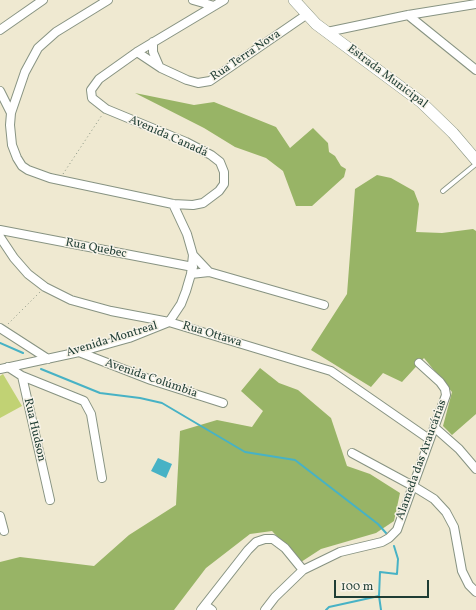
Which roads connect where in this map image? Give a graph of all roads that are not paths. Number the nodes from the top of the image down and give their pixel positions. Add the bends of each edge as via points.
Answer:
1 (43, 0) edge
2 (108, 0) edge
3 (193, 0) edge
4 (224, 0) edge
5 (294, 0) edge
6 (476, 4) edge
7 (214, 6) junction
8 (306, 15) junction
9 (408, 15) junction
10 (0, 30) edge
11 (327, 32) junction
12 (153, 42) junction
13 (137, 52) junction
14 (161, 68) junction
15 (476, 70) edge
16 (0, 91) edge
17 (11, 113) junction
18 (476, 160) edge
19 (476, 164) edge
20 (443, 191) dead end
21 (173, 204) junction
22 (0, 230) edge
23 (0, 237) edge
24 (193, 255) junction
25 (192, 271) junction
26 (209, 272) junction
27 (324, 305) dead end
28 (169, 322) junction
29 (1, 329) edge
30 (79, 352) junction
31 (48, 359) junction
32 (419, 363) dead end
33 (4, 368) edge
34 (22, 376) junction
35 (223, 403) dead end
36 (434, 427) junction
37 (429, 440) junction
38 (352, 452) dead end
39 (476, 469) edge
40 (102, 478) dead end
41 (413, 486) junction
42 (50, 500) dead end
43 (0, 516) edge
44 (4, 531) dead end
45 (303, 570) junction
46 (476, 592) edge
47 (203, 607) edge
48 (212, 610) edge
49 (265, 610) edge

1 - 10 street
2 - 17 street via 56,32 38,48 25,72
3 - 7 street
4 - 7 street, Avenida Canadá
5 - 8 main road, Estrada Municipal
6 - 9 street
7 - 12 street, Avenida Canadá
8 - 11 main road, Estrada Municipal
8 - 14 street, Rua Terra Nova via 210,81 198,83
9 - 11 street
9 - 15 street
11 - 18 main road, Estrada Municipal via 420,102 453,132
12 - 13 street, Avenida Canadá
12 - 14 street via 153,52
13 - 14 street, Rua Terra Nova
13 - 21 street, Avenida Canadá via 94,84 91,90 92,98 106,109 211,155 220,162 224,172 224,184 212,198 194,205
16 - 17 street, Avenida Canadá
17 - 21 street, Avenida Canadá via 12,145 22,166 34,174
19 - 20 lane
21 - 24 street, Avenida Montreal via 187,234
22 - 25 street, Rua Quebec
23 - 28 street, Rua Ottawa via 28,274 45,288 92,307
24 - 25 street, Avenida Montreal
24 - 26 street
25 - 26 street, Rua Quebec
25 - 28 street, Avenida Montreal via 181,304
26 - 27 street, Rua Quebec
28 - 30 street, Avenida Montreal via 129,338
28 - 37 street, Rua Ottawa via 331,371
29 - 31 street
30 - 31 street, Avenida Montreal
30 - 35 street, Avenida Colúmbia via 136,375
31 - 33 street, Avenida Montreal
32 - 36 street, Alameda das Araucárias via 445,389 444,403
33 - 34 street
34 - 40 street via 84,401 90,414
34 - 42 street, Rua Hudson
36 - 37 street, Alameda das Araucárias
36 - 39 street via 459,449
37 - 41 street, Alameda das Araucárias
38 - 41 street
41 - 45 street, Alameda das Araucárias via 397,530 389,538 340,552
41 - 46 street via 434,499 452,520 462,570 469,585
43 - 44 street
45 - 47 street via 274,539 256,542
45 - 49 street, Alameda das Araucárias
47 - 48 street

